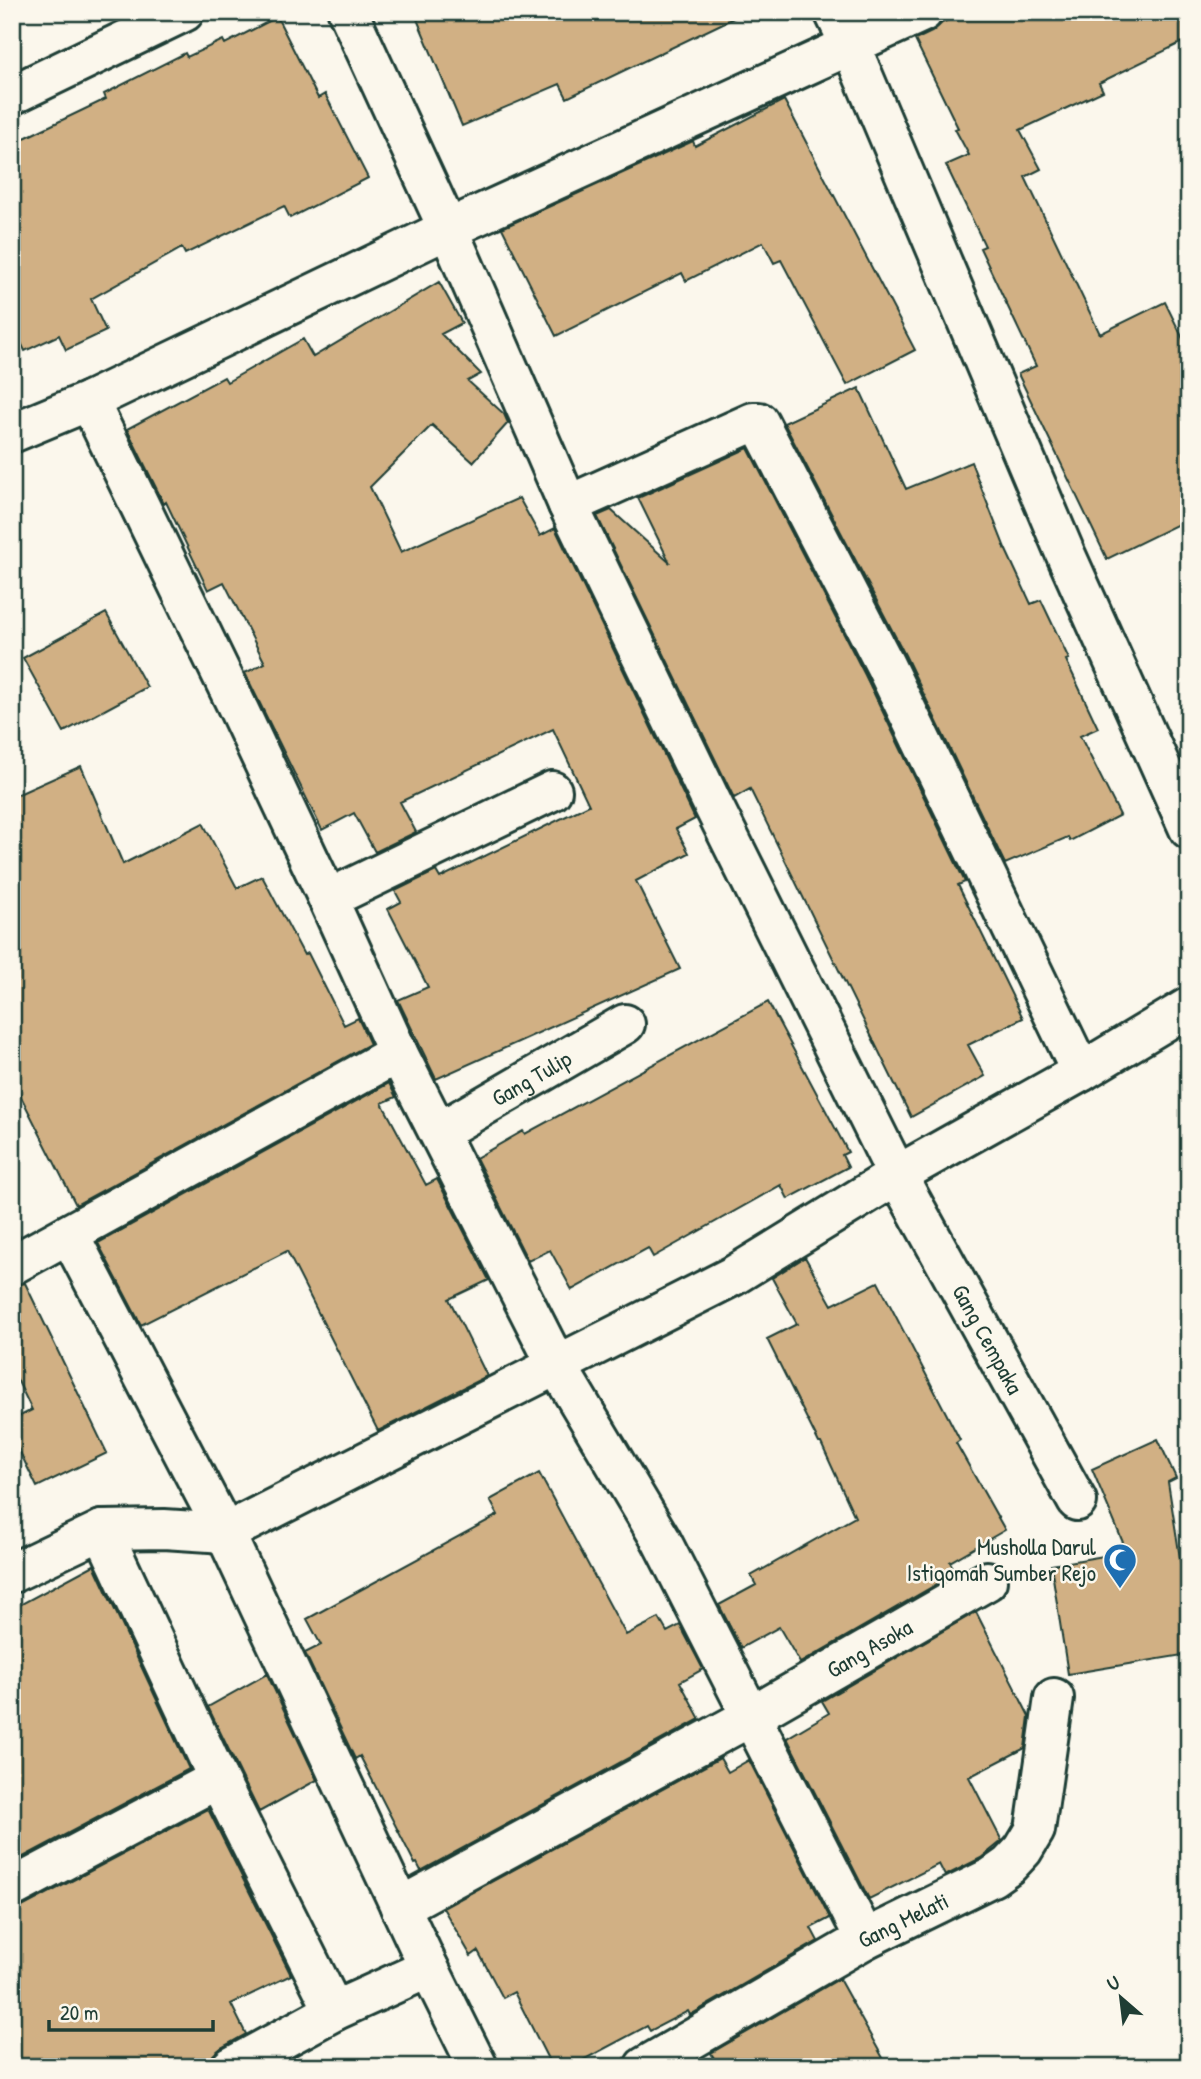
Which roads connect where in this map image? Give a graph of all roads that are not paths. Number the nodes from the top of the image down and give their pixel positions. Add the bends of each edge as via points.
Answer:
1 (184, 12) edge
2 (348, 12) edge
3 (834, 12) edge
4 (923, 12) edge
5 (851, 47) junction
6 (12, 95) edge
7 (448, 229) junction
8 (89, 401) junction
9 (12, 433) edge
10 (568, 505) junction
11 (552, 791) dead end
12 (1189, 829) edge
13 (328, 899) junction
14 (1189, 1007) edge
15 (625, 1024) dead end
16 (398, 1053) junction
17 (1081, 1072) junction
18 (439, 1132) junction
19 (897, 1175) junction
20 (69, 1234) junction
21 (12, 1265) edge
22 (556, 1364) junction
23 (1077, 1501) dead end
24 (102, 1530) junction
25 (225, 1533) junction
26 (12, 1573) edge
27 (988, 1581) dead end
28 (1054, 1698) dead end
29 (750, 1717) junction
30 (218, 1779) junction
31 (12, 1888) edge
32 (400, 1907) junction
33 (865, 1939) junction
34 (429, 1968) junction
35 (334, 2011) junction
36 (231, 2067) edge
37 (478, 2067) edge
38 (644, 2067) edge

1 - 6 street
2 - 7 street, Gang Cempaka
3 - 5 street
4 - 5 street
5 - 7 street
5 - 12 street via 1065,553
7 - 8 street
7 - 10 street, Gang Cempaka
8 - 9 street
8 - 13 street
10 - 17 street via 759,422 885,665
10 - 19 street, Gang Cempaka
11 - 13 street
13 - 16 street
14 - 17 street
15 - 18 street, Gang Tulip
16 - 18 street
16 - 20 street
17 - 19 street
18 - 22 street
19 - 22 street via 733,1276
19 - 23 street, Gang Cempaka
20 - 21 street
20 - 25 street
22 - 25 street
22 - 29 street via 661,1540
24 - 25 street
24 - 26 street
24 - 30 street
25 - 32 street
27 - 29 street, Gang Asoka
28 - 33 street, Gang Melati via 1035,1830 1023,1850 992,1877
29 - 32 street, Gang Asoka
29 - 33 street
30 - 31 street
30 - 35 street
32 - 34 street
33 - 38 street, Gang Melati
34 - 35 street
34 - 37 street
35 - 36 street

